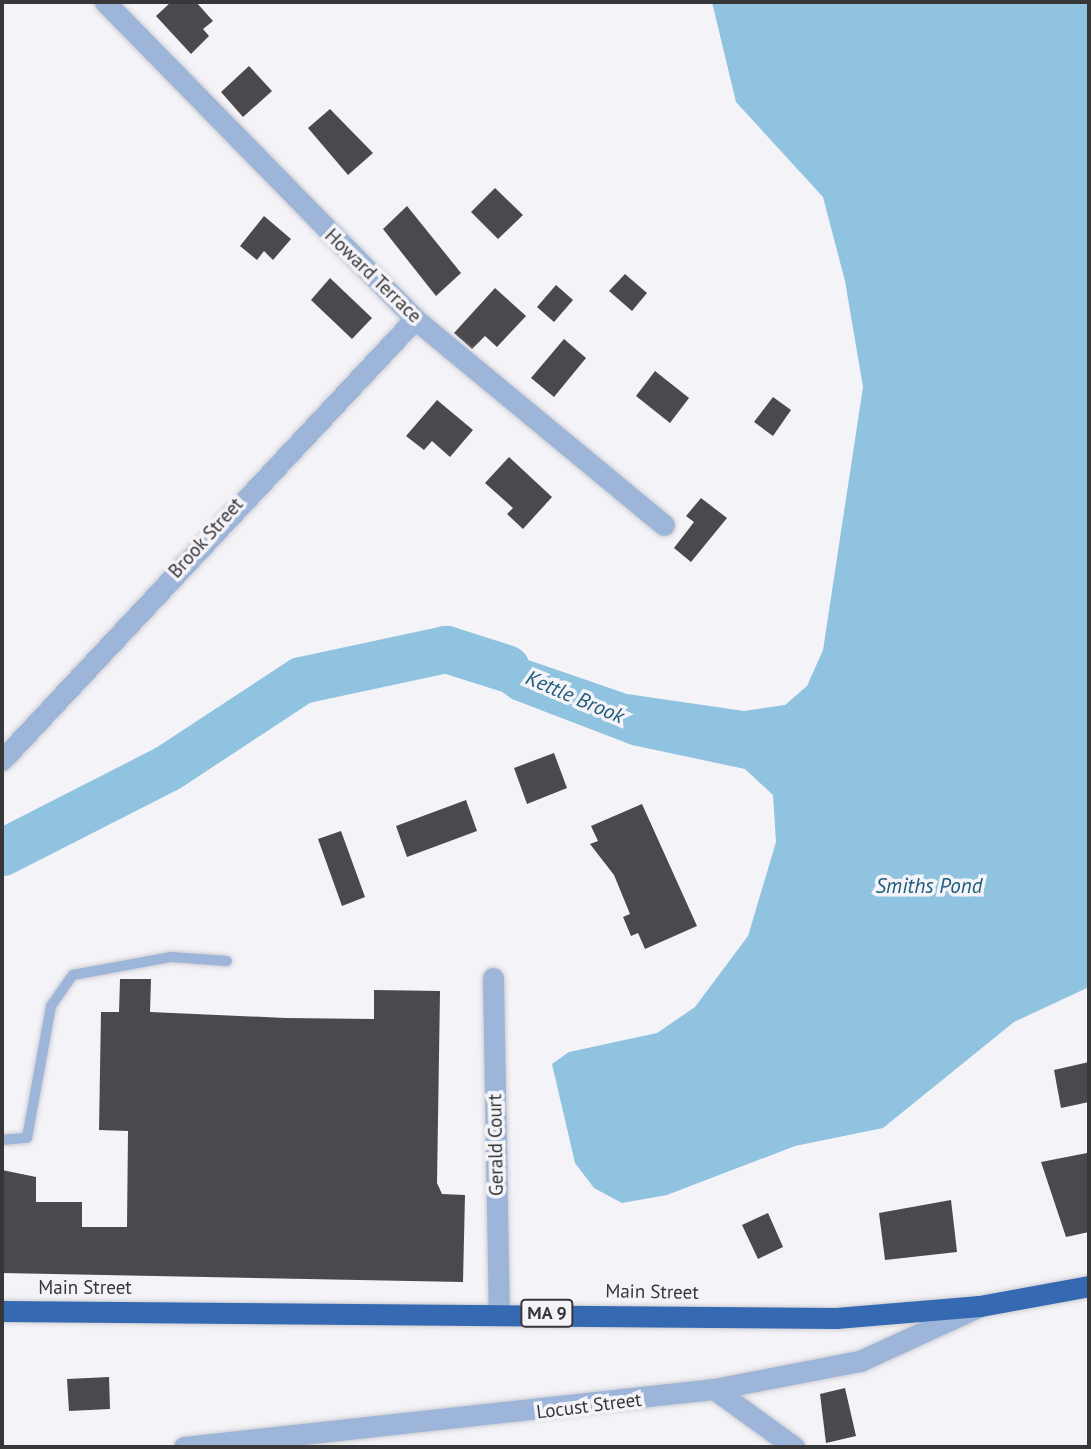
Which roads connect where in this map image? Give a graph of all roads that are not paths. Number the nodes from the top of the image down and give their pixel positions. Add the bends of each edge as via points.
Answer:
1 (105, 2) edge
2 (415, 319) junction
3 (664, 525) dead end
4 (2, 760) edge
5 (227, 961) dead end
6 (493, 978) dead end
7 (2, 1140) edge
8 (1089, 1286) edge
9 (980, 1306) junction
10 (2, 1311) edge
11 (499, 1312) junction
12 (714, 1390) junction
13 (184, 1447) edge
14 (794, 1447) edge

1 - 2 street, Howard Terrace
2 - 3 street, Howard Terrace
2 - 4 street, Brook Street
5 - 7 lane via 171,957 73,975 51,1006 27,1138
6 - 11 street, Gerald Court
8 - 9 highway, Main Street / MA 9
9 - 11 highway, Main Street / MA 9 via 836,1318
9 - 12 street, Locust Street via 860,1361
10 - 11 highway, Main Street / MA 9
12 - 13 street, Locust Street
12 - 14 street

